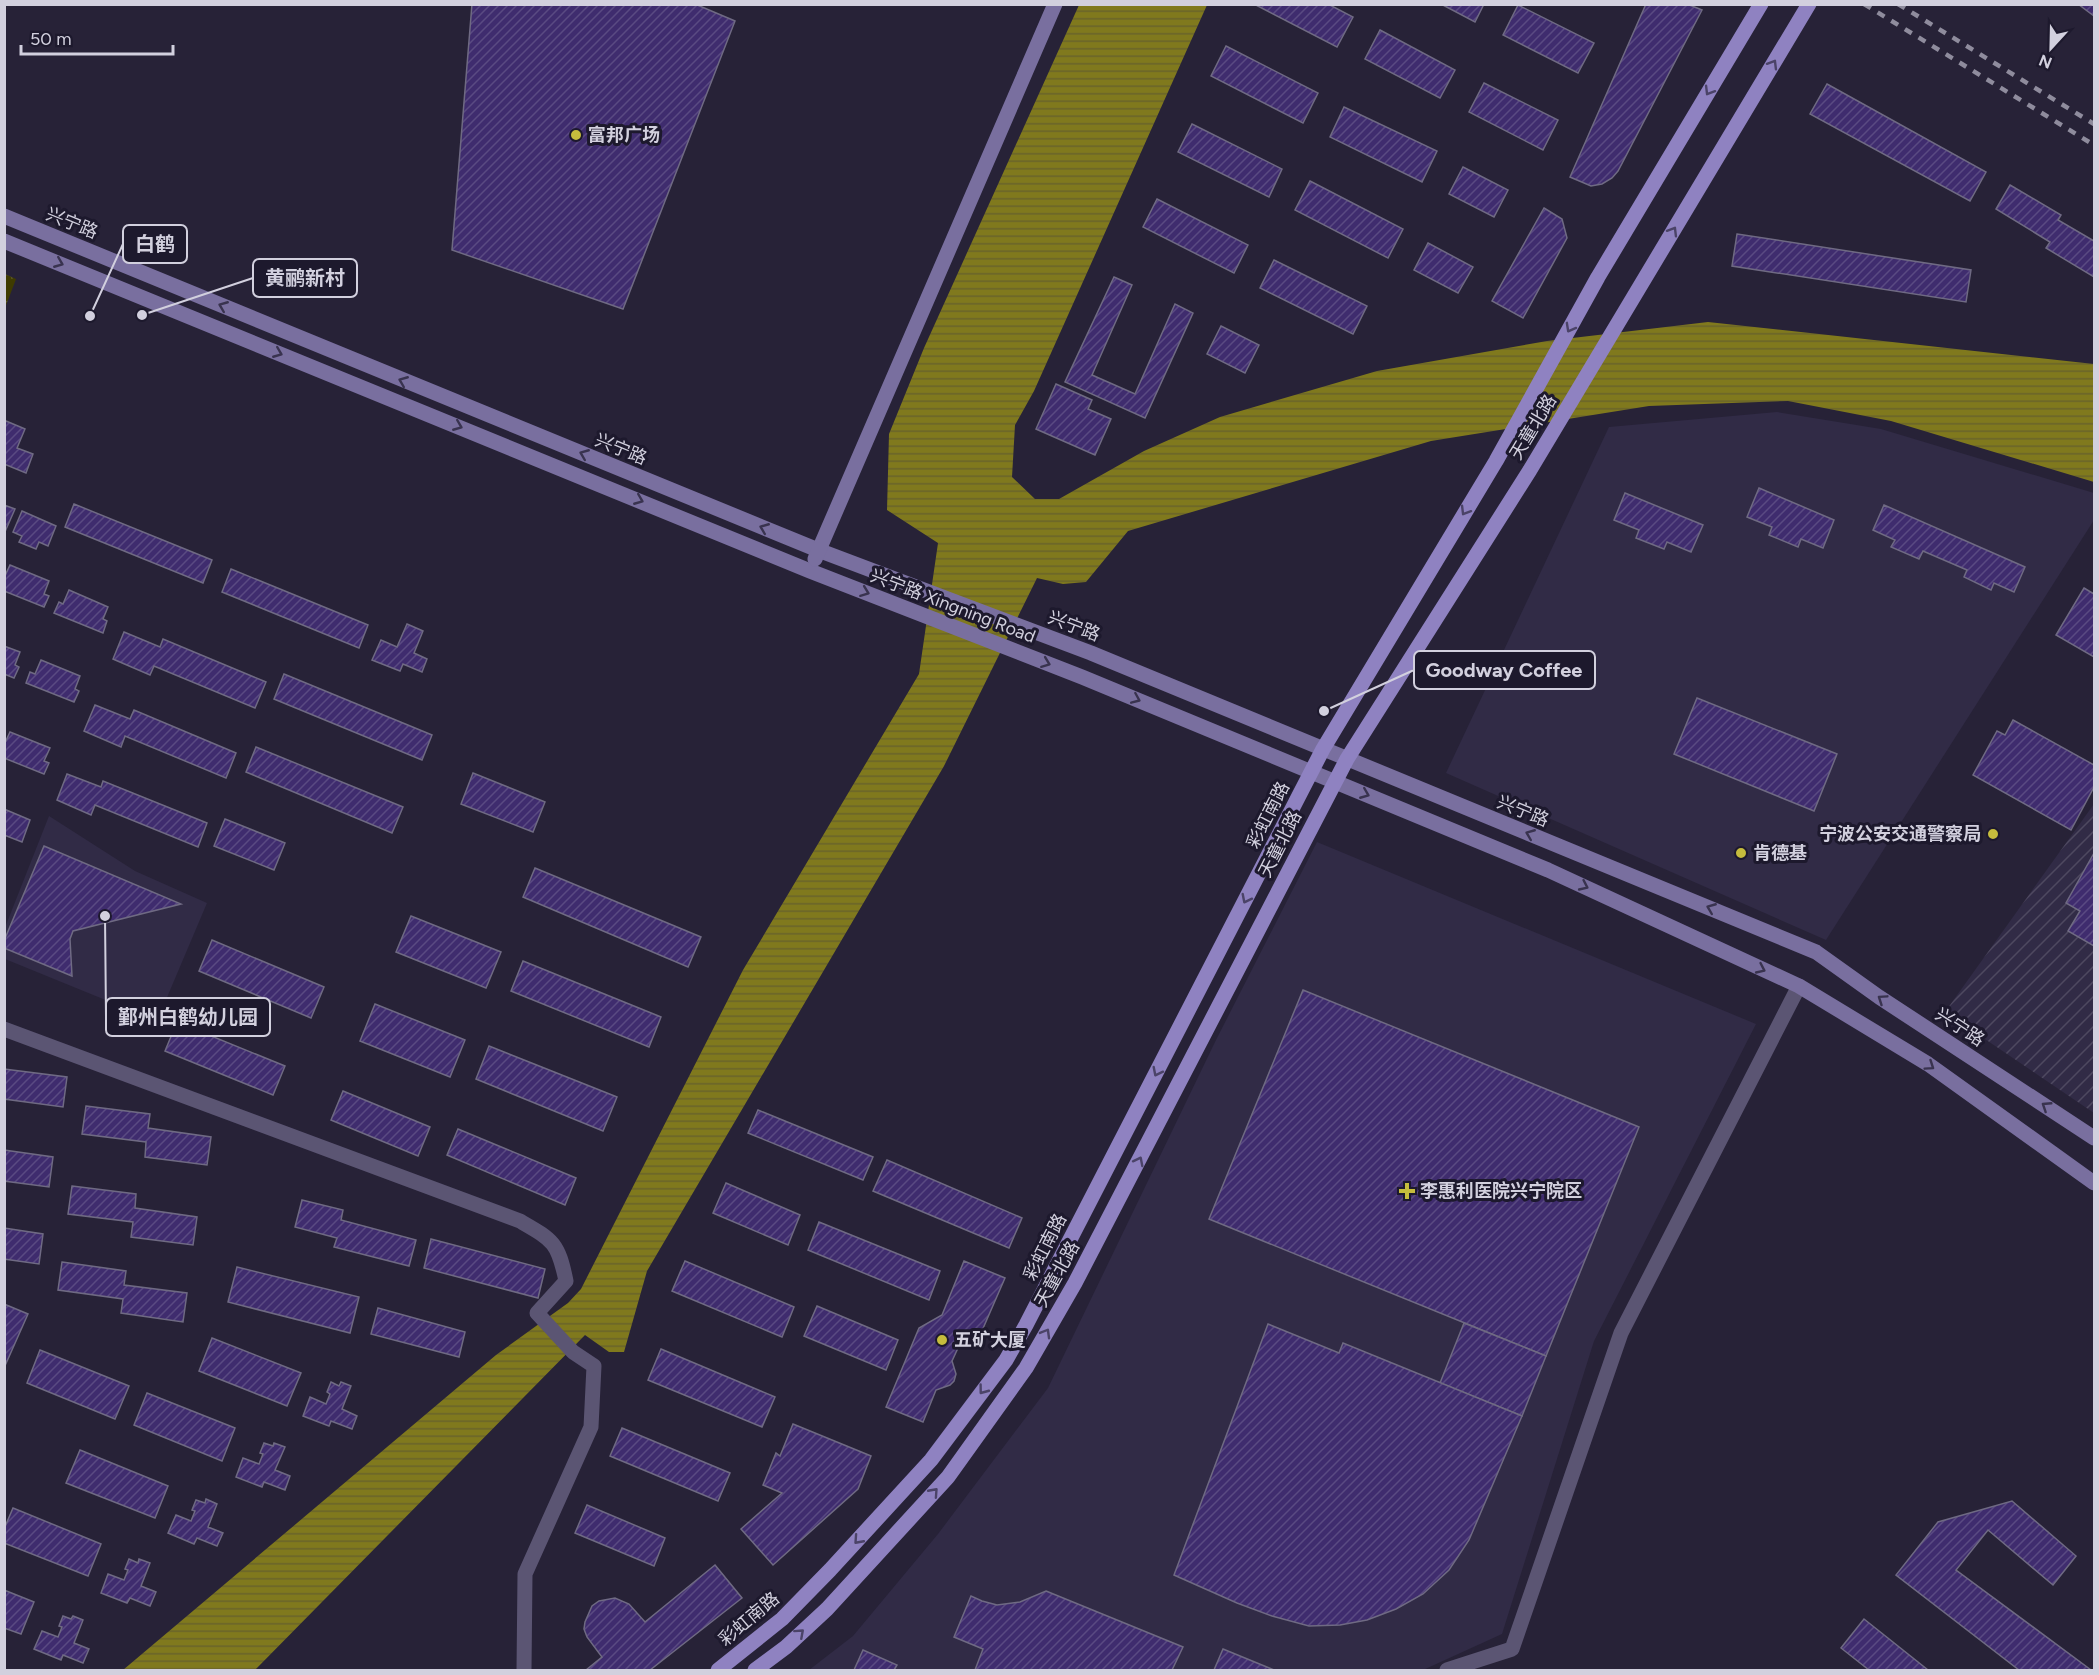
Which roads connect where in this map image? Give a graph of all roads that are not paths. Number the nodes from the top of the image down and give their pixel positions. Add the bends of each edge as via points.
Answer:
1 (1055, 4) edge
2 (1761, 4) edge
3 (1809, 4) edge
4 (4, 216) edge
5 (4, 241) edge
6 (818, 550) junction
7 (810, 571) junction
8 (1323, 749) junction
9 (1347, 759) junction
10 (1311, 772) junction
11 (1334, 782) junction
12 (1799, 986) junction
13 (4, 1029) edge
14 (2094, 1138) edge
15 (2094, 1183) edge
16 (524, 1671) edge
17 (718, 1671) edge
18 (755, 1671) edge
19 (1447, 1671) edge

1 - 6 main road
2 -> 8 main road, 天童北路 via 1598,277 1496,461
9 -> 3 main road, 天童北路 via 1546,443
6 -> 4 main road, 兴宁路
5 -> 7 main road
6 - 7 main road
6 - 8 main road, 兴宁路 via 1091,653
7 -> 10 main road, 兴宁路 Xingning Road
8 - 9 main road, 兴宁路
8 - 10 main road, 天童北路
9 - 11 main road, 天童北路
14 -> 9 main road, 兴宁路 via 1816,952
10 - 11 main road
10 -> 17 main road, 彩虹南路 via 1006,1360 931,1460 830,1570 782,1618
11 -> 12 main road via 1548,870
18 -> 11 main road, 天童北路 via 827,1609 941,1485 1026,1368 1076,1283
12 -> 15 main road via 1928,1064
12 - 19 street via 1622,1333 1512,1649
13 - 16 street via 520,1221 546,1236 560,1253 566,1281 537,1313 573,1352 594,1366 591,1427 525,1574

